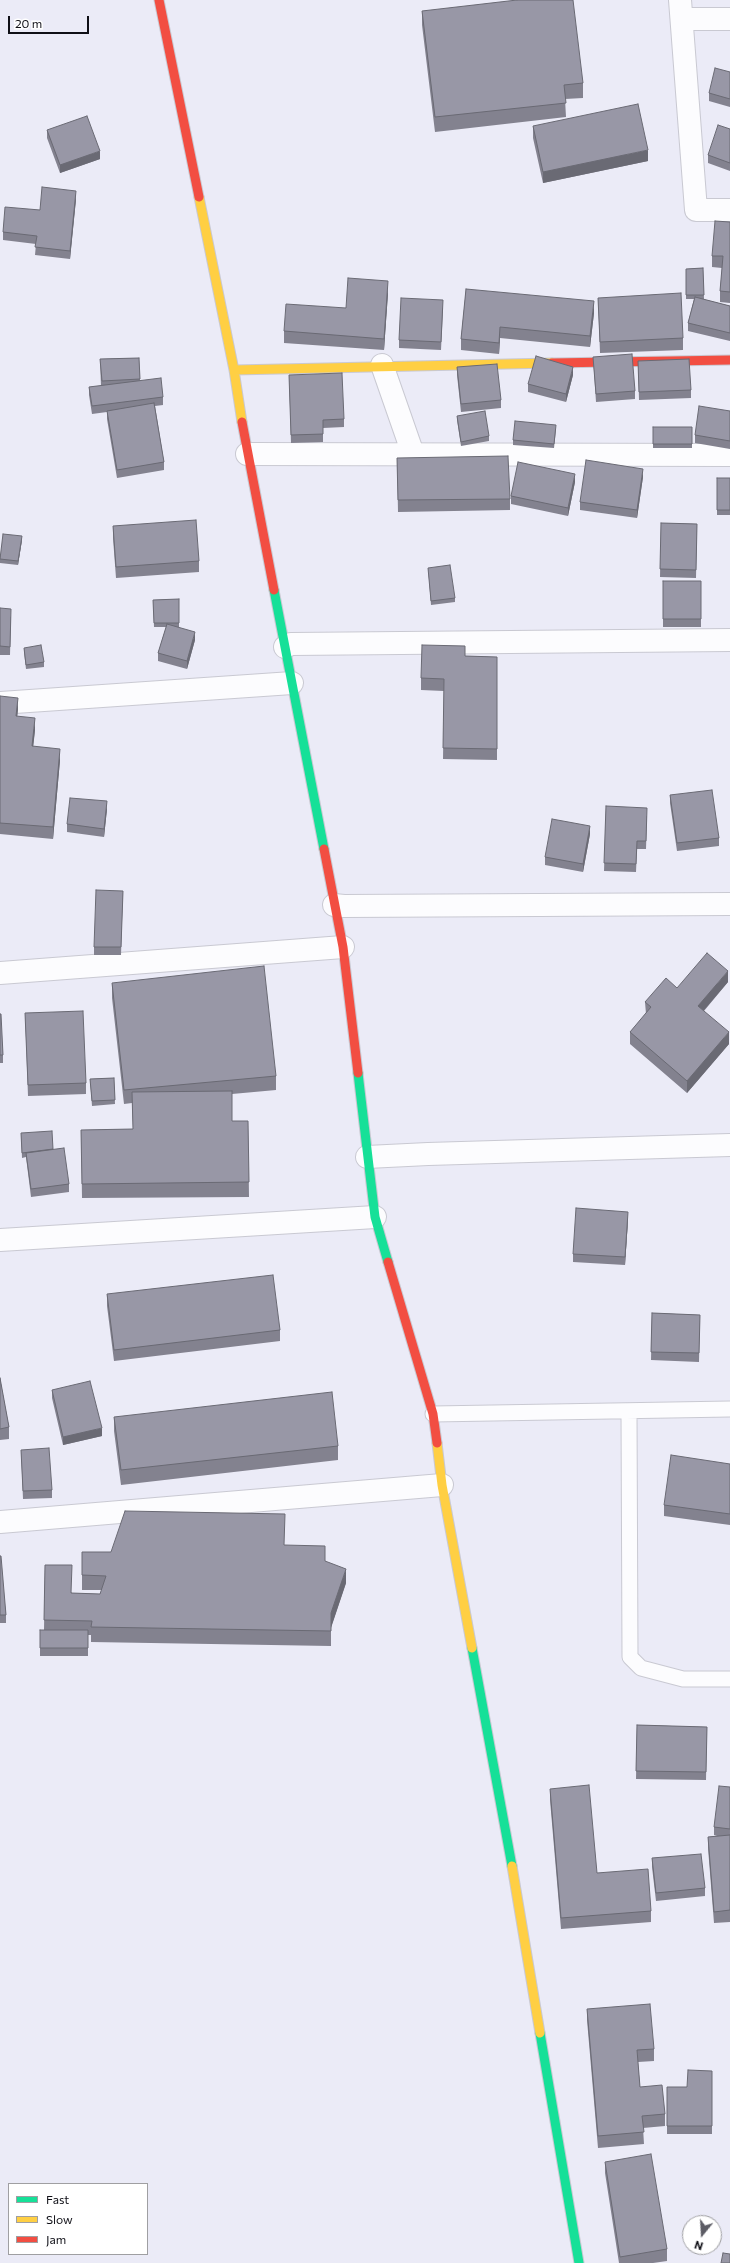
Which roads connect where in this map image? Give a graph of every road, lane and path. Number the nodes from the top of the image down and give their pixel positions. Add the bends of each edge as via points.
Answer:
1 (159, 0) edge
2 (681, 10) edge
3 (730, 19) edge
4 (730, 210) edge
5 (730, 360) edge
6 (382, 365) junction
7 (234, 370) junction
8 (247, 454) junction
9 (413, 454) junction
10 (730, 455) edge
11 (730, 640) edge
12 (285, 647) junction
13 (292, 683) junction
14 (0, 703) edge
15 (730, 904) edge
16 (334, 905) junction
17 (343, 947) junction
18 (0, 973) edge
19 (730, 1145) edge
20 (367, 1157) junction
21 (375, 1217) junction
22 (0, 1240) edge
23 (730, 1409) edge
24 (629, 1411) junction
25 (434, 1414) junction
26 (442, 1485) junction
27 (0, 1522) edge
28 (730, 1679) edge
29 (579, 2263) edge

1 - 7 street
2 - 3 street
2 - 4 street via 696,210
5 - 6 street
6 - 7 street
6 - 9 street
7 - 8 street
8 - 9 street
8 - 12 street
9 - 10 street
11 - 12 street via 291,644
12 - 13 street
13 - 14 street
13 - 16 street
15 - 16 street
16 - 17 street
17 - 18 street
17 - 20 street
19 - 20 street
20 - 21 street
21 - 22 street
21 - 25 street
23 - 24 lane
24 - 25 lane
24 - 28 lane via 630,1657 641,1668 683,1679
25 - 26 street
26 - 27 street
26 - 29 street via 519,1908

